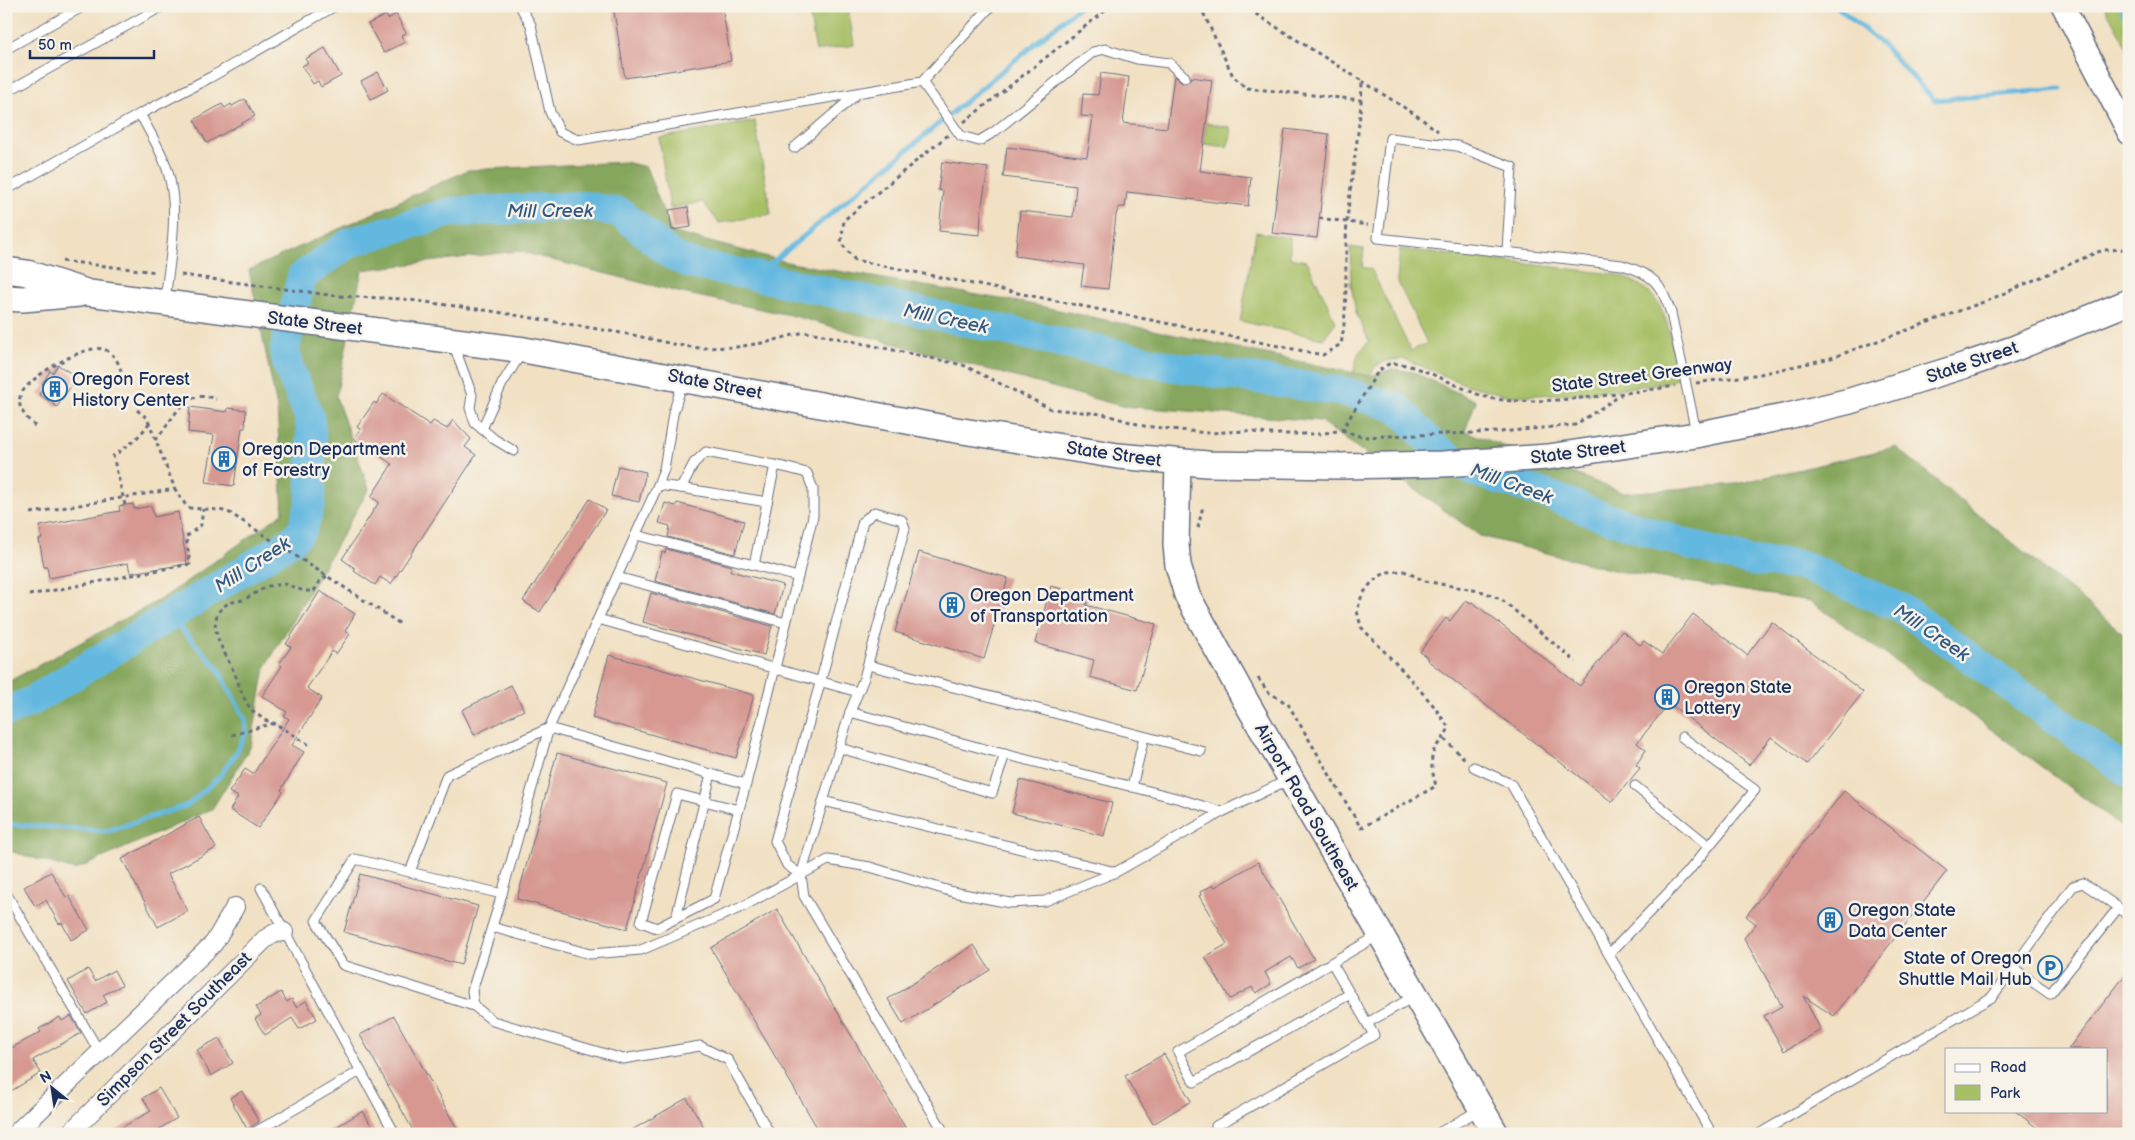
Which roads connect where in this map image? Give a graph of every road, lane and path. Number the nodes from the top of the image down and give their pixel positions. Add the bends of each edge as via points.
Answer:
1 (84, 6) edge
2 (163, 6) edge
3 (335, 6) edge
4 (520, 6) edge
5 (991, 6) edge
6 (1111, 6) edge
7 (1200, 6) edge
8 (1243, 6) edge
9 (2063, 6) edge
10 (6, 49) edge
11 (1185, 77) dead end
12 (1362, 81) junction
13 (922, 82) junction
14 (6, 92) edge
15 (858, 93) junction
16 (1361, 100) junction
17 (140, 114) junction
18 (955, 127) junction
19 (2129, 133) edge
20 (1457, 146) junction
21 (794, 148) dead end
22 (6, 190) edge
23 (1319, 218) dead end
24 (1347, 222) junction
25 (1379, 227) junction
26 (2129, 249) edge
27 (1507, 251) junction
28 (54, 260) dead end
29 (6, 270) edge
30 (168, 273) junction
31 (89, 293) junction
32 (6, 298) edge
33 (2129, 302) edge
34 (165, 304) junction
35 (452, 340) junction
36 (524, 350) junction
37 (684, 378) junction
38 (123, 384) dead end
39 (1685, 384) junction
40 (1624, 394) junction
41 (216, 399) dead end
42 (137, 410) dead end
43 (149, 422) junction
44 (35, 426) dead end
45 (482, 429) junction
46 (1342, 430) junction
47 (1696, 435) junction
48 (155, 440) junction
49 (514, 451) dead end
50 (1178, 463) junction
51 (775, 465) junction
52 (658, 485) junction
53 (681, 488) junction
54 (174, 489) junction
55 (123, 497) junction
56 (767, 502) junction
57 (125, 505) dead end
58 (1203, 506) dead end
59 (203, 509) junction
60 (31, 513) dead end
61 (636, 535) junction
62 (1198, 535) dead end
63 (754, 565) junction
64 (327, 576) junction
65 (617, 577) junction
66 (798, 577) junction
67 (28, 595) dead end
68 (598, 619) junction
69 (786, 623) junction
70 (402, 625) dead end
71 (1576, 662) dead end
72 (868, 665) junction
73 (773, 670) junction
74 (1254, 673) dead end
75 (821, 680) junction
76 (858, 692) junction
77 (850, 712) junction
78 (276, 724) junction
79 (549, 728) junction
80 (232, 735) dead end
81 (1144, 736) junction
82 (1682, 737) dead end
83 (1444, 739) junction
84 (311, 746) dead end
85 (840, 748) junction
86 (1201, 751) dead end
87 (1005, 754) junction
88 (1474, 768) joint
89 (711, 774) junction
90 (1290, 779) junction
91 (746, 784) junction
92 (1636, 786) dead end
93 (1132, 787) junction
94 (704, 801) junction
95 (824, 801) junction
96 (739, 810) junction
97 (1222, 812) junction
98 (1709, 846) junction
99 (410, 872) junction
100 (1116, 872) junction
101 (801, 875) junction
102 (261, 888) dead end
103 (6, 893) edge
104 (502, 894) junction
105 (235, 907) dead end
106 (2118, 908) junction
107 (2129, 916) edge
108 (676, 918) junction
109 (492, 927) junction
110 (284, 932) junction
111 (1381, 934) junction
112 (1609, 954) junction
113 (1332, 963) junction
114 (2013, 968) junction
115 (1350, 994) junction
116 (1416, 995) junction
117 (474, 1006) junction
118 (1367, 1023) junction
119 (100, 1054) junction
120 (360, 1071) junction
121 (1481, 1108) junction
122 (1216, 1126) dead end
123 (15, 1134) edge
124 (69, 1134) edge
125 (252, 1134) edge
126 (395, 1134) edge
127 (770, 1134) edge
128 (945, 1134) edge
129 (1437, 1134) edge
130 (1496, 1134) edge
131 (1712, 1134) edge
132 (1759, 1134) edge

1 - 10 lane
2 - 14 lane
3 - 17 lane
4 - 15 lane via 531,25 550,112 560,132 578,140
5 - 13 lane
6 - 18 path
7 - 16 path via 1233,76 1246,88
8 - 12 path
9 - 19 street
11 - 18 lane via 1169,63 1137,59 1105,49 1093,52 979,141 961,136
12 - 16 path
12 - 20 path via 1416,114
13 - 15 lane
13 - 18 lane
15 - 21 lane
16 - 24 path
17 - 22 lane
17 - 30 lane via 159,149 171,184 174,223
18 - 24 path via 844,220 841,243 855,260 1323,356 1341,344 1345,322
20 - 25 lane via 1390,138
20 - 27 lane via 1512,167
23 - 24 path
24 - 25 path
25 - 27 lane via 1378,238
26 - 39 path, State Street Greenway via 2095,253 1989,300 1831,358 1760,374
27 - 39 lane via 1622,265 1643,271 1666,297 1677,335
28 - 30 path
29 - 31 main road, State Street via 27,273
30 - 34 lane
30 - 46 path via 337,296 481,310 717,349 768,342 804,332 814,333 963,365 1051,408 1103,414 1144,426 1207,433 1320,434
31 - 32 main road, State Street
31 - 34 main road, State Street
33 - 47 main road, State Street via 2013,349 1916,381 1788,416
34 - 35 main road, State Street
35 - 36 main road, State Street
35 - 45 lane via 472,395 470,408 475,423
36 - 37 main road, State Street
36 - 45 lane via 505,378
37 - 50 main road, State Street via 959,431
37 - 52 lane
38 - 44 path via 119,364 104,349 88,350 43,371 20,396 20,406
39 - 40 path, State Street Greenway
39 - 47 lane
40 - 46 path via 1575,425 1500,432 1362,437
40 - 46 path, State Street Greenway via 1539,401 1496,400 1400,364 1391,364 1377,372
41 - 48 path via 191,398
42 - 43 path
43 - 48 path
43 - 55 path via 144,431 113,456
45 - 49 lane
47 - 50 main road, State Street via 1494,462 1387,467
48 - 54 path
50 - 90 main road, Airport Road Southeast via 1176,545 1187,595
51 - 53 lane via 706,452 694,463
51 - 56 lane
51 - 66 lane via 807,474 813,489 813,516
52 - 53 lane
52 - 61 lane
53 - 56 lane
54 - 55 path
54 - 59 path via 190,508
55 - 57 path
55 - 60 path
56 - 63 lane
58 - 62 path
59 - 64 path via 230,513
59 - 67 path via 201,525 186,537 190,564
61 - 63 lane
61 - 65 lane
63 - 66 lane
64 - 70 path
64 - 78 path via 314,591 284,584 268,586 243,600 228,603 217,614 215,627 219,642 243,696 251,710
65 - 68 lane
65 - 69 lane
66 - 69 lane
68 - 73 lane
68 - 79 lane
69 - 73 lane
71 - 83 path via 1502,600 1484,592 1425,581 1404,571 1386,572 1362,594 1357,611 1361,628 1433,705 1449,728
72 - 75 lane via 905,528 902,520 875,512 863,521
72 - 76 lane
72 - 81 lane
73 - 75 lane
73 - 91 lane
74 - 83 path via 1268,692 1288,704 1360,828 1436,786 1432,754
75 - 76 lane
75 - 101 lane via 775,841 787,864
76 - 77 lane
77 - 85 lane
77 - 87 lane
78 - 80 path
78 - 84 path
79 - 89 lane
79 - 99 lane via 447,774
79 - 104 lane
81 - 86 lane
81 - 93 lane
82 - 98 lane via 1755,790
83 - 88 path
85 - 87 lane via 992,793
85 - 95 lane
87 - 93 lane
88 - 112 lane via 1511,784
89 - 91 lane
89 - 94 lane
90 - 97 lane
90 - 111 main road, Airport Road Southeast
91 - 96 lane
92 - 98 lane
93 - 97 lane
94 - 96 lane
94 - 108 lane
94 - 108 lane via 677,794 641,922 657,928
95 - 100 lane
95 - 101 lane
96 - 108 lane via 714,899
97 - 100 lane
98 - 112 lane via 1687,874
99 - 104 lane
99 - 117 lane via 355,859 316,921 343,965
100 - 101 lane via 1045,901 1010,903 953,892 870,867 828,860
101 - 109 lane via 742,907 641,950 590,954
101 - 128 lane via 804,896
102 - 110 lane
103 - 119 lane
104 - 109 lane
105 - 119 street, Simpson Street Southeast via 214,943
106 - 107 lane
106 - 114 lane via 2050,994
106 - 114 lane via 2083,883 2073,886
109 - 117 lane via 472,991
110 - 120 lane
110 - 124 street, Simpson Street Southeast via 265,939
111 - 113 lane
111 - 116 main road, Airport Road Southeast
112 - 131 lane
113 - 115 lane
113 - 115 lane via 1178,1052 1194,1082
114 - 132 lane via 1992,997
115 - 118 lane
116 - 118 lane
116 - 121 main road, Airport Road Southeast
117 - 127 lane via 494,1021 623,1059 700,1046 728,1060
118 - 122 lane via 1374,1036
119 - 123 street, Simpson Street Southeast
120 - 125 lane
120 - 126 lane
121 - 129 lane
121 - 130 main road, Airport Road Southeast

